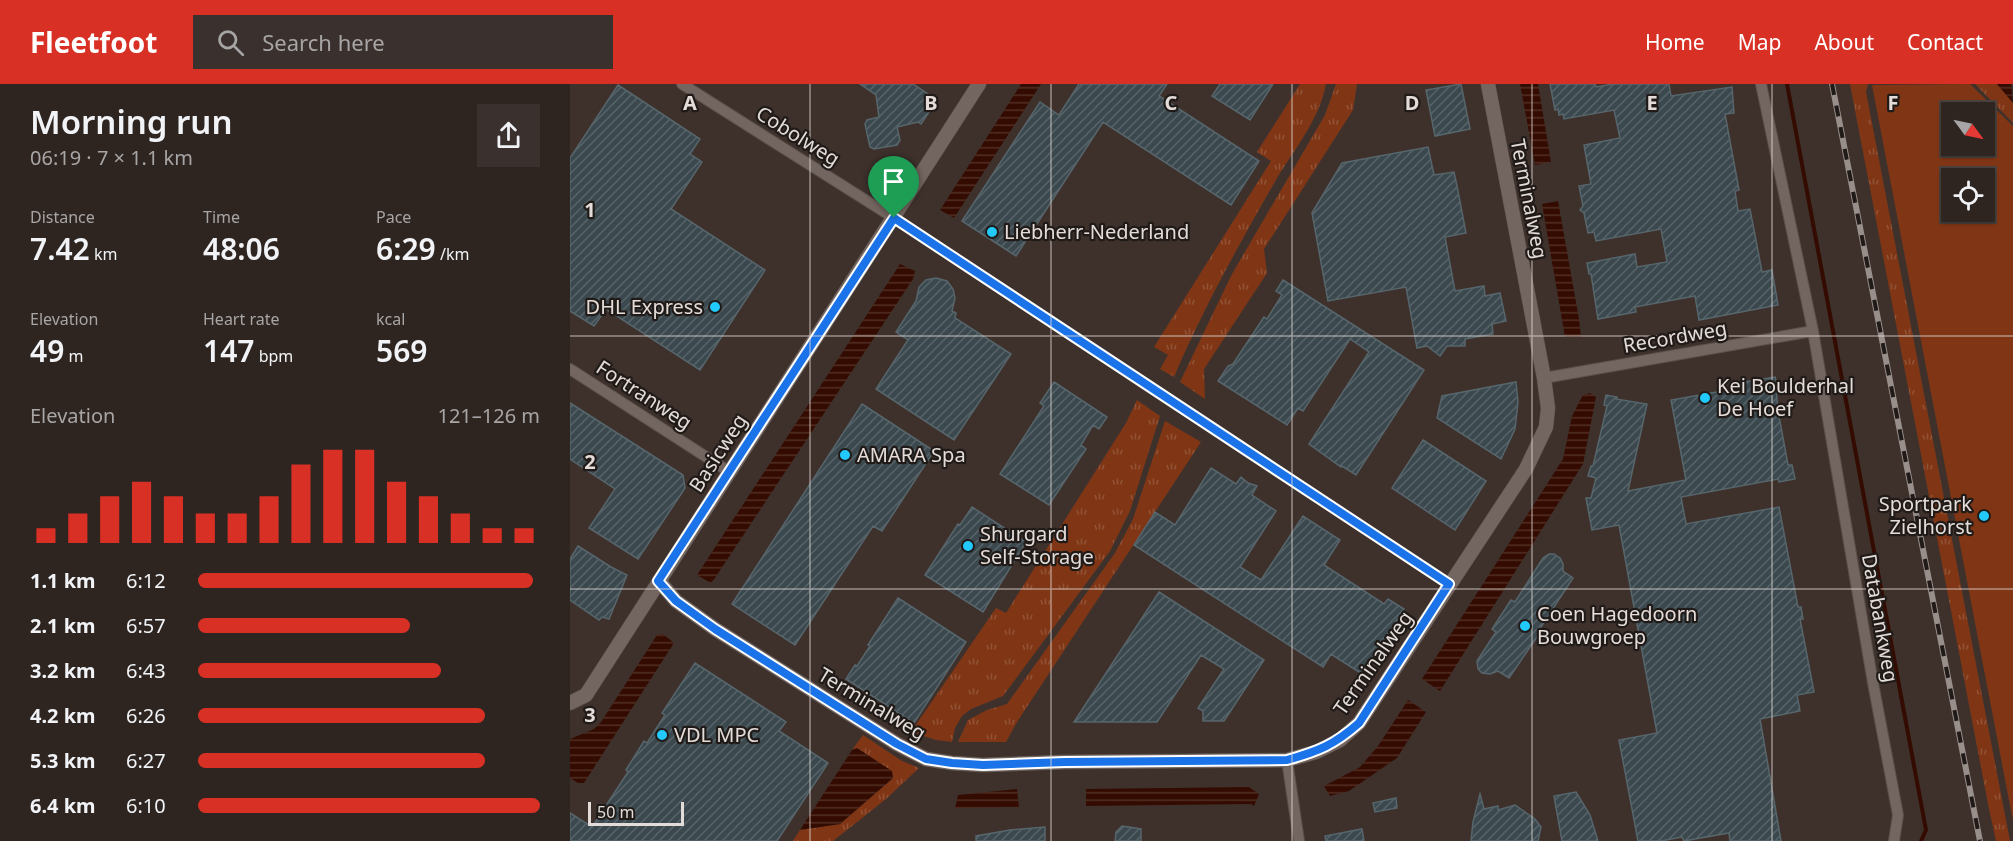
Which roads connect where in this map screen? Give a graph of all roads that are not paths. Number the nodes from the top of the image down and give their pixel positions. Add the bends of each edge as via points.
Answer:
1 (682, 84) edge
2 (979, 84) edge
3 (1488, 84) edge
4 (1761, 84) edge
5 (894, 218) junction
6 (1813, 331) junction
7 (570, 369) edge
8 (1544, 378) junction
9 (728, 471) junction
10 (658, 581) junction
11 (1449, 584) junction
12 (570, 704) edge
13 (1287, 760) junction
14 (1299, 841) edge
15 (1894, 841) edge

1 - 5 street, Cobolweg
2 - 5 street, Basicweg
3 - 8 street, Terminalweg
4 - 6 street, Databankweg
5 - 9 street, Basicweg
5 - 11 street, Cobolweg
6 - 8 street, Recordweg
6 - 15 street, Databankweg via 1898,815
7 - 9 street, Fortranweg
8 - 11 street, Terminalweg via 1548,408 1538,447
9 - 10 street, Basicweg
10 - 12 street, Basicweg via 586,695
10 - 13 street, Terminalweg via 676,601 715,629 926,759 983,765
11 - 13 street, Terminalweg via 1359,723 1340,740
13 - 14 street

